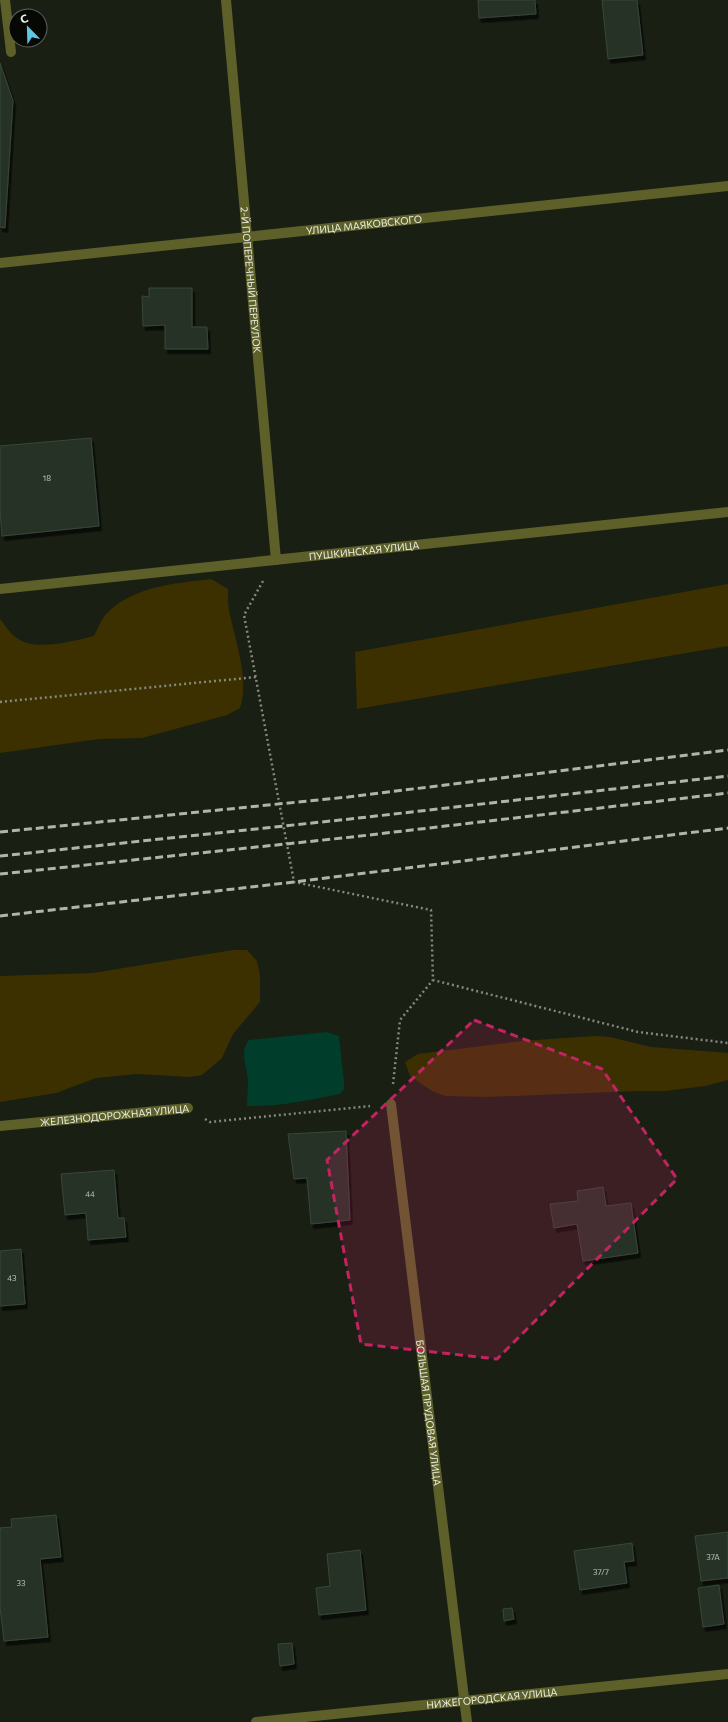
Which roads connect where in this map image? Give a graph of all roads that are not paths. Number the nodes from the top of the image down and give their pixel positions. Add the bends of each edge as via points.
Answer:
1 (5, 0) edge
2 (226, 0) edge
3 (11, 52) dead end
4 (728, 186) edge
5 (247, 237) junction
6 (0, 263) edge
7 (728, 512) edge
8 (276, 560) junction
9 (0, 589) edge
10 (391, 1104) road end
11 (188, 1108) road end
12 (0, 1126) edge
13 (728, 1674) edge
14 (464, 1700) junction
15 (256, 1722) edge
16 (467, 1722) edge

1 - 3 street
2 - 5 street, 2-Й ПОПЕРЕЧНЫЙ ПЕРЕУЛОК
4 - 5 street, УЛИЦА МАЯКОВСКОГО
5 - 6 street, УЛИЦА МАЯКОВСКОГО via 26,255
5 - 8 street, 2-Й ПОПЕРЕЧНЫЙ ПЕРЕУЛОК
7 - 8 street, ПУШКИНСКАЯ УЛИЦА
8 - 9 street, ПУШКИНСКАЯ УЛИЦА
10 - 14 street, БОЛЬШАЯ ПРУДОВАЯ УЛИЦА
11 - 12 street, ЖЕЛЕЗНОДОРОЖНАЯ УЛИЦА
13 - 14 street, НИЖЕГОРОДСКАЯ УЛИЦА
14 - 15 street, НИЖЕГОРОДСКАЯ УЛИЦА
14 - 16 street, БОЛЬШАЯ ПРУДОВАЯ УЛИЦА

